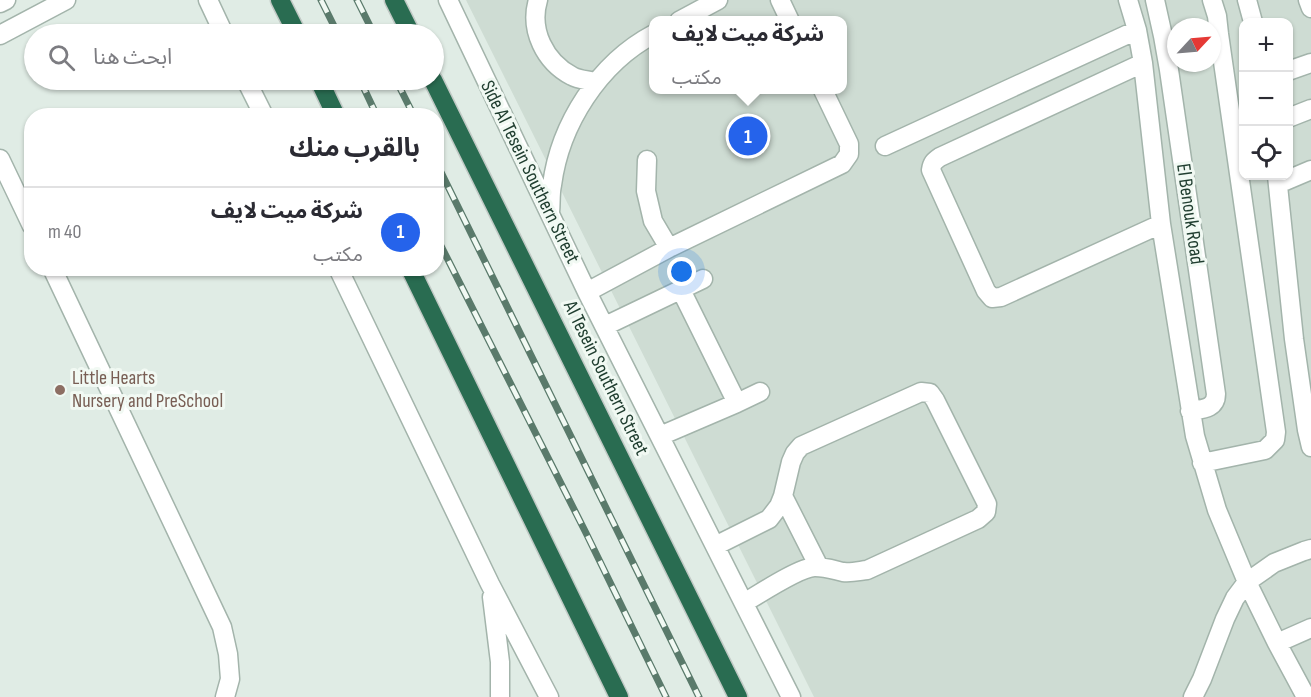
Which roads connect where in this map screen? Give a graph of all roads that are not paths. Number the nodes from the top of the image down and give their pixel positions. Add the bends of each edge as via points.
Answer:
1 (6, 0) edge
2 (66, 0) edge
3 (280, 0) edge
4 (394, 0) edge
5 (448, 0) edge
6 (538, 0) edge
7 (718, 0) edge
8 (780, 0) edge
9 (1128, 0) edge
10 (1155, 0) edge
11 (1212, 0) edge
12 (1247, 0) edge
13 (1308, 0) edge
14 (206, 1) edge
15 (0, 3) edge
16 (1311, 8) edge
17 (688, 16) edge
18 (788, 16) edge
19 (1252, 18) edge
20 (219, 24) edge
21 (292, 24) edge
22 (406, 24) edge
23 (1137, 30) junction
24 (0, 35) edge
25 (649, 37) edge
26 (1143, 63) junction
27 (1311, 63) edge
28 (1293, 69) edge
29 (596, 82) junction
30 (251, 90) edge
31 (324, 90) edge
32 (438, 90) edge
33 (825, 94) edge
34 (260, 108) edge
35 (332, 108) edge
36 (1311, 109) edge
37 (1293, 116) edge
38 (885, 146) dead end
39 (0, 159) edge
40 (647, 160) dead end
41 (1311, 170) edge
42 (1293, 175) edge
43 (1278, 180) edge
44 (24, 209) edge
45 (550, 214) junction
46 (1161, 224) junction
47 (669, 248) junction
48 (56, 276) edge
49 (342, 276) edge
50 (414, 276) edge
51 (704, 279) dead end
52 (681, 290) junction
53 (587, 292) junction
54 (605, 326) junction
55 (760, 392) dead end
56 (737, 403) junction
57 (1190, 411) junction
58 (660, 436) junction
59 (1311, 447) edge
60 (1202, 463) junction
61 (783, 496) junction
62 (715, 546) junction
63 (1311, 549) edge
64 (819, 567) junction
65 (1247, 582) junction
66 (490, 584) junction
67 (744, 603) junction
68 (1311, 628) edge
69 (1277, 643) junction
70 (729, 676) junction
71 (225, 697) edge
72 (500, 697) edge
73 (549, 697) edge
74 (619, 697) edge
75 (721, 697) edge
76 (738, 697) edge
77 (791, 697) edge
78 (1193, 697) edge
79 (1306, 697) edge

1 - 15 street
2 - 24 street
3 - 21 highway
4 - 22 highway
5 - 45 street, Side Al Tesein Southern Street
6 - 29 street via 536,26 542,46 555,65 574,77
7 - 17 street
8 - 18 street
9 - 23 street, El Benouk Road
10 - 57 street, El Benouk Road via 1169,70 1216,394 1211,407
11 - 60 street via 1276,432 1275,440 1265,450
12 - 19 street
13 - 16 street
14 - 20 street
23 - 26 street, El Benouk Road
23 - 38 street
25 - 29 street via 617,59
26 - 46 street, El Benouk Road
26 - 46 street via 940,157 931,170 992,298
27 - 28 street
29 - 45 street via 572,120 558,156
30 - 34 street
31 - 35 highway
32 - 70 highway, Al Tesein Southern Street
33 - 47 street via 849,144 849,154 842,164
36 - 37 street
39 - 44 street
40 - 47 street via 646,191 653,221
41 - 42 street
43 - 59 street via 1293,328
45 - 53 street, Side Al Tesein Southern Street
46 - 57 street, El Benouk Road
47 - 53 street
48 - 71 street via 222,627 230,679
49 - 66 street
50 - 74 highway
51 - 52 street
52 - 54 street
52 - 56 street
53 - 54 street, Side Al Tesein Southern Street
54 - 58 street, Side Al Tesein Southern Street
55 - 56 street
56 - 58 street
57 - 60 street, El Benouk Road
58 - 62 street, Side Al Tesein Southern Street
60 - 65 street, El Benouk Road
61 - 62 street via 769,519
61 - 64 street
61 - 64 street via 791,462 801,446 921,392 930,393 936,400 987,504 986,512 867,570 844,572
62 - 67 street, Side Al Tesein Southern Street
63 - 65 street via 1274,563
64 - 67 street via 800,571
65 - 69 street, El Benouk Road
65 - 78 street via 1225,619
66 - 72 street via 500,662
66 - 73 street
67 - 77 street, Side Al Tesein Southern Street
68 - 69 street
69 - 79 street, El Benouk Road
70 - 75 highway
70 - 76 highway, Al Tesein Southern Street

